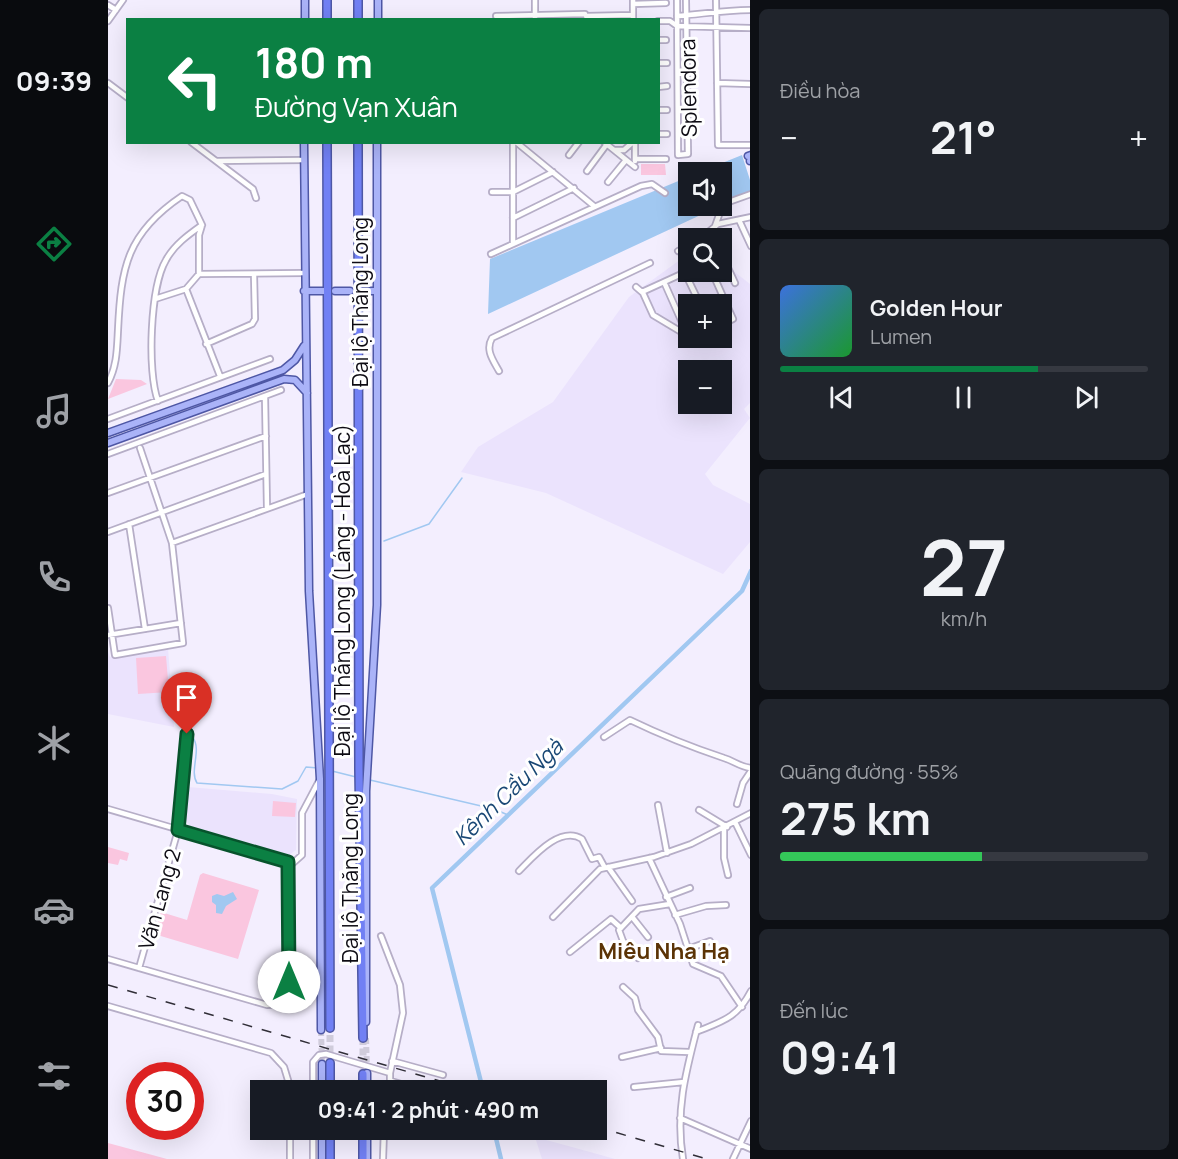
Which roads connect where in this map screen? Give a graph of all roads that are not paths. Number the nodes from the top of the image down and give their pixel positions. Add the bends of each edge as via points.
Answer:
1 (123, 0) edge
2 (305, 0) edge
3 (327, 0) edge
4 (358, 0) edge
5 (378, 0) edge
6 (535, 0) edge
7 (676, 0) edge
8 (686, 0) edge
9 (716, 0) edge
10 (633, 2) edge
11 (666, 3) dead end
12 (108, 5) edge
13 (116, 10) junction
14 (716, 10) junction
15 (750, 10) edge
16 (677, 15) junction
17 (687, 15) junction
18 (496, 16) dead end
19 (535, 17) edge
20 (633, 17) edge
21 (305, 18) edge
22 (327, 18) edge
23 (358, 18) edge
24 (378, 18) edge
25 (108, 21) edge
26 (660, 21) edge
27 (669, 21) junction
28 (687, 25) junction
29 (677, 26) junction
30 (717, 28) junction
31 (750, 28) edge
32 (660, 40) edge
33 (666, 40) dead end
34 (660, 63) edge
35 (667, 63) dead end
36 (108, 83) edge
37 (717, 83) junction
38 (750, 84) edge
39 (667, 86) dead end
40 (660, 87) edge
41 (126, 96) edge
42 (660, 110) edge
43 (667, 110) dead end
44 (660, 134) edge
45 (667, 134) dead end
46 (194, 144) edge
47 (304, 144) edge
48 (327, 144) edge
49 (358, 144) edge
50 (377, 144) edge
51 (514, 144) edge
52 (517, 144) edge
53 (577, 144) edge
54 (632, 144) edge
55 (634, 144) edge
56 (607, 145) edge
57 (750, 145) edge
58 (569, 155) dead end
59 (635, 159) junction
60 (666, 159) dead end
61 (217, 160) junction
62 (304, 160) junction
63 (626, 160) junction
64 (586, 171) dead end
65 (553, 172) junction
66 (608, 182) dead end
67 (574, 188) junction
68 (492, 192) dead end
69 (513, 192) junction
70 (665, 194) dead end
71 (750, 194) edge
72 (256, 198) dead end
73 (594, 206) junction
74 (750, 217) edge
75 (513, 218) junction
76 (739, 220) junction
77 (202, 225) junction
78 (715, 226) joint
79 (513, 244) junction
80 (750, 246) edge
81 (491, 254) dead end
82 (650, 263) dead end
83 (304, 273) junction
84 (199, 274) junction
85 (254, 274) junction
86 (678, 276) edge
87 (732, 277) edge
88 (664, 282) junction
89 (735, 283) dead end
90 (636, 287) dead end
91 (186, 289) junction
92 (304, 291) junction
93 (327, 291) dead end
94 (336, 291) dead end
95 (350, 291) dead end
96 (361, 291) dead end
97 (376, 291) junction
98 (642, 292) junction
99 (155, 299) junction
100 (678, 314) edge
101 (678, 330) edge
102 (207, 344) junction
103 (305, 344) junction
104 (270, 360) dead end
105 (499, 371) dead end
106 (220, 376) junction
107 (108, 383) edge
108 (281, 390) dead end
109 (308, 394) junction
110 (265, 397) junction
111 (158, 401) junction
112 (108, 419) edge
113 (108, 434) edge
114 (266, 436) junction
115 (108, 443) edge
116 (140, 448) dead end
117 (108, 454) edge
118 (266, 474) junction
119 (150, 478) junction
120 (108, 493) edge
121 (308, 494) junction
122 (267, 508) junction
123 (162, 512) junction
124 (129, 524) junction
125 (108, 532) edge
126 (172, 543) junction
127 (108, 608) edge
128 (181, 623) junction
129 (145, 629) junction
130 (110, 635) edge
131 (187, 734) dead end
132 (604, 737) dead end
133 (750, 770) edge
134 (320, 778) junction
135 (737, 804) dead end
136 (658, 805) dead end
137 (320, 806) junction
138 (304, 808) junction
139 (108, 810) edge
140 (699, 810) dead end
141 (750, 813) edge
142 (735, 822) junction
143 (725, 827) junction
144 (178, 830) junction
145 (667, 853) junction
146 (750, 855) edge
147 (649, 858) junction
148 (288, 862) junction
149 (607, 867) junction
150 (519, 871) dead end
151 (728, 875) dead end
152 (690, 888) dead end
153 (666, 897) junction
154 (632, 901) dead end
155 (670, 904) junction
156 (726, 904) dead end
157 (675, 915) junction
158 (554, 917) dead end
159 (633, 918) junction
160 (621, 928) junction
161 (381, 936) dead end
162 (648, 937) dead end
163 (710, 941) dead end
164 (688, 949) junction
165 (570, 952) dead end
166 (638, 958) dead end
167 (108, 959) edge
168 (139, 968) junction
169 (623, 987) dead end
170 (750, 991) edge
171 (108, 1006) edge
172 (742, 1007) junction
173 (698, 1025) dead end
174 (330, 1028) tunnel mouth
175 (321, 1030) tunnel mouth
176 (696, 1032) junction
177 (364, 1038) joint
178 (661, 1048) junction
179 (689, 1052) junction
180 (622, 1057) dead end
181 (392, 1061) junction
182 (326, 1063) joint
183 (390, 1072) junction
184 (365, 1073) tunnel mouth
185 (443, 1075) dead end
186 (288, 1080) edge
187 (313, 1080) edge
188 (323, 1080) edge
189 (329, 1080) edge
190 (365, 1080) edge
191 (391, 1080) edge
192 (684, 1082) junction
193 (634, 1087) dead end
194 (680, 1118) junction
195 (750, 1121) edge
196 (290, 1140) edge
197 (313, 1140) edge
198 (322, 1140) edge
199 (330, 1140) edge
200 (365, 1140) edge
201 (383, 1140) edge
202 (740, 1144) junction
203 (750, 1149) edge
204 (290, 1159) edge
205 (313, 1159) edge
206 (322, 1159) edge
207 (330, 1159) edge
208 (365, 1159) edge
209 (382, 1159) edge
210 (683, 1159) edge
211 (733, 1159) edge

1 - 13 street
2 - 21 main road
3 - 22 highway
4 - 23 highway
5 - 24 main road
6 - 19 street
7 - 16 street, Splendora
8 - 17 street, Splendora
9 - 14 street
10 - 11 street
10 - 20 street
12 - 13 street
13 - 25 street
14 - 15 street
14 - 17 street via 711,15
14 - 30 street
16 - 17 street
16 - 27 street
16 - 29 street, Splendora
17 - 28 street, Splendora
18 - 19 street
19 - 20 street
26 - 27 street
27 - 29 street
28 - 29 street
28 - 29 street, Splendora via 688,154 678,154
28 - 30 street
30 - 31 street
30 - 37 street
32 - 33 street
34 - 35 street
36 - 41 street
37 - 38 street
37 - 57 street via 718,145
39 - 40 street
42 - 43 street
44 - 45 street
46 - 61 street
47 - 62 main road, Đại lộ Thăng Long
48 - 174 highway, Đại lộ Thăng Long (Láng - Hoà Lạc)
49 - 177 highway, Đại lộ Thăng Long (Láng - Hoà Lạc) via 359,781
50 - 97 main road, Đại lộ Thăng Long
51 - 69 street
52 - 65 street
53 - 58 street
54 - 56 street via 624,150
55 - 59 street
56 - 63 street
56 - 64 street
59 - 60 street
59 - 63 street via 636,167
61 - 62 street
61 - 72 street via 253,189
62 - 83 main road, Đại lộ Thăng Long
63 - 66 street
65 - 67 street
65 - 69 street
67 - 73 street
67 - 75 street
68 - 69 street
69 - 75 street
70 - 73 street via 658,186 648,184
71 - 78 street via 723,204
73 - 79 street
74 - 76 street
75 - 79 street
76 - 78 street
76 - 80 street
77 - 84 street
77 - 99 street via 179,242 165,261
77 - 107 street via 190,200 182,196 159,212 139,235 124,271 115,366
79 - 81 street
82 - 105 street via 492,338 489,354
83 - 85 street
83 - 92 main road, Đại lộ Thăng Long
84 - 85 street
84 - 91 street
85 - 102 street via 252,324
86 - 88 street
87 - 89 street
88 - 98 street
88 - 100 street
90 - 98 street
91 - 99 street
91 - 102 street
92 - 93 main road
92 - 103 main road, Đại lộ Thăng Long
94 - 95 main road
96 - 97 main road
97 - 177 main road, Đại lộ Thăng Long via 377,611 366,791
98 - 101 street via 653,315
99 - 111 street via 152,381
102 - 106 street
103 - 109 main road, Đại lộ Thăng Long
103 - 113 main road via 283,370
104 - 106 street
106 - 111 street
108 - 110 street
109 - 115 main road via 295,380 284,379
109 - 121 main road, Đại lộ Thăng Long
110 - 114 street
110 - 117 street
111 - 112 street
114 - 118 street
114 - 119 street
116 - 119 street
118 - 122 street
118 - 123 street
119 - 120 street
119 - 123 street
121 - 122 street
121 - 134 main road, Đại lộ Thăng Long via 309,591
122 - 126 street
123 - 124 street
123 - 126 street
124 - 125 street
124 - 129 street
126 - 128 street
127 - 130 street
128 - 129 street
128 - 130 street via 183,643 115,655
129 - 130 street
131 - 144 street, Văn Lang 2
132 - 133 street via 630,720
133 - 135 street
134 - 137 main road, Đại lộ Thăng Long
134 - 138 street
136 - 145 street
137 - 138 street via 310,804
137 - 175 main road, Đại lộ Thăng Long
138 - 148 street via 302,855 296,862
139 - 144 street
140 - 143 street
141 - 142 street
142 - 143 street
142 - 146 street
143 - 145 street
143 - 151 street
144 - 148 street
144 - 168 street, Văn Lang 2
145 - 147 street
147 - 149 street
147 - 153 street
148 - 168 street via 289,982 282,1000 267,1005
149 - 150 street via 599,857 592,859 582,839 576,836 549,843
149 - 154 street
149 - 158 street via 600,869
152 - 153 street
153 - 155 street
155 - 157 street
155 - 159 street via 639,909
156 - 157 street
157 - 164 street
159 - 160 street
159 - 162 street
160 - 165 street via 611,919
160 - 166 street via 624,941
161 - 181 street via 400,985 403,1013
163 - 164 street
164 - 172 street via 693,964 721,976
167 - 168 street
169 - 178 street via 635,998
170 - 172 street
171 - 186 street via 271,1053 284,1066
172 - 176 street via 733,1016
173 - 176 street
176 - 179 street
178 - 179 street
178 - 180 street
179 - 192 street
181 - 183 street
181 - 185 street
182 - 188 main road
182 - 189 highway
183 - 187 street via 327,1054 319,1055 313,1062
183 - 191 street
184 - 190 highway
192 - 193 street
192 - 194 street
194 - 202 street
194 - 210 street
195 - 202 street
196 - 204 street
197 - 205 street
198 - 206 main road
199 - 207 highway
200 - 208 highway
201 - 209 street
202 - 203 street
202 - 211 street

